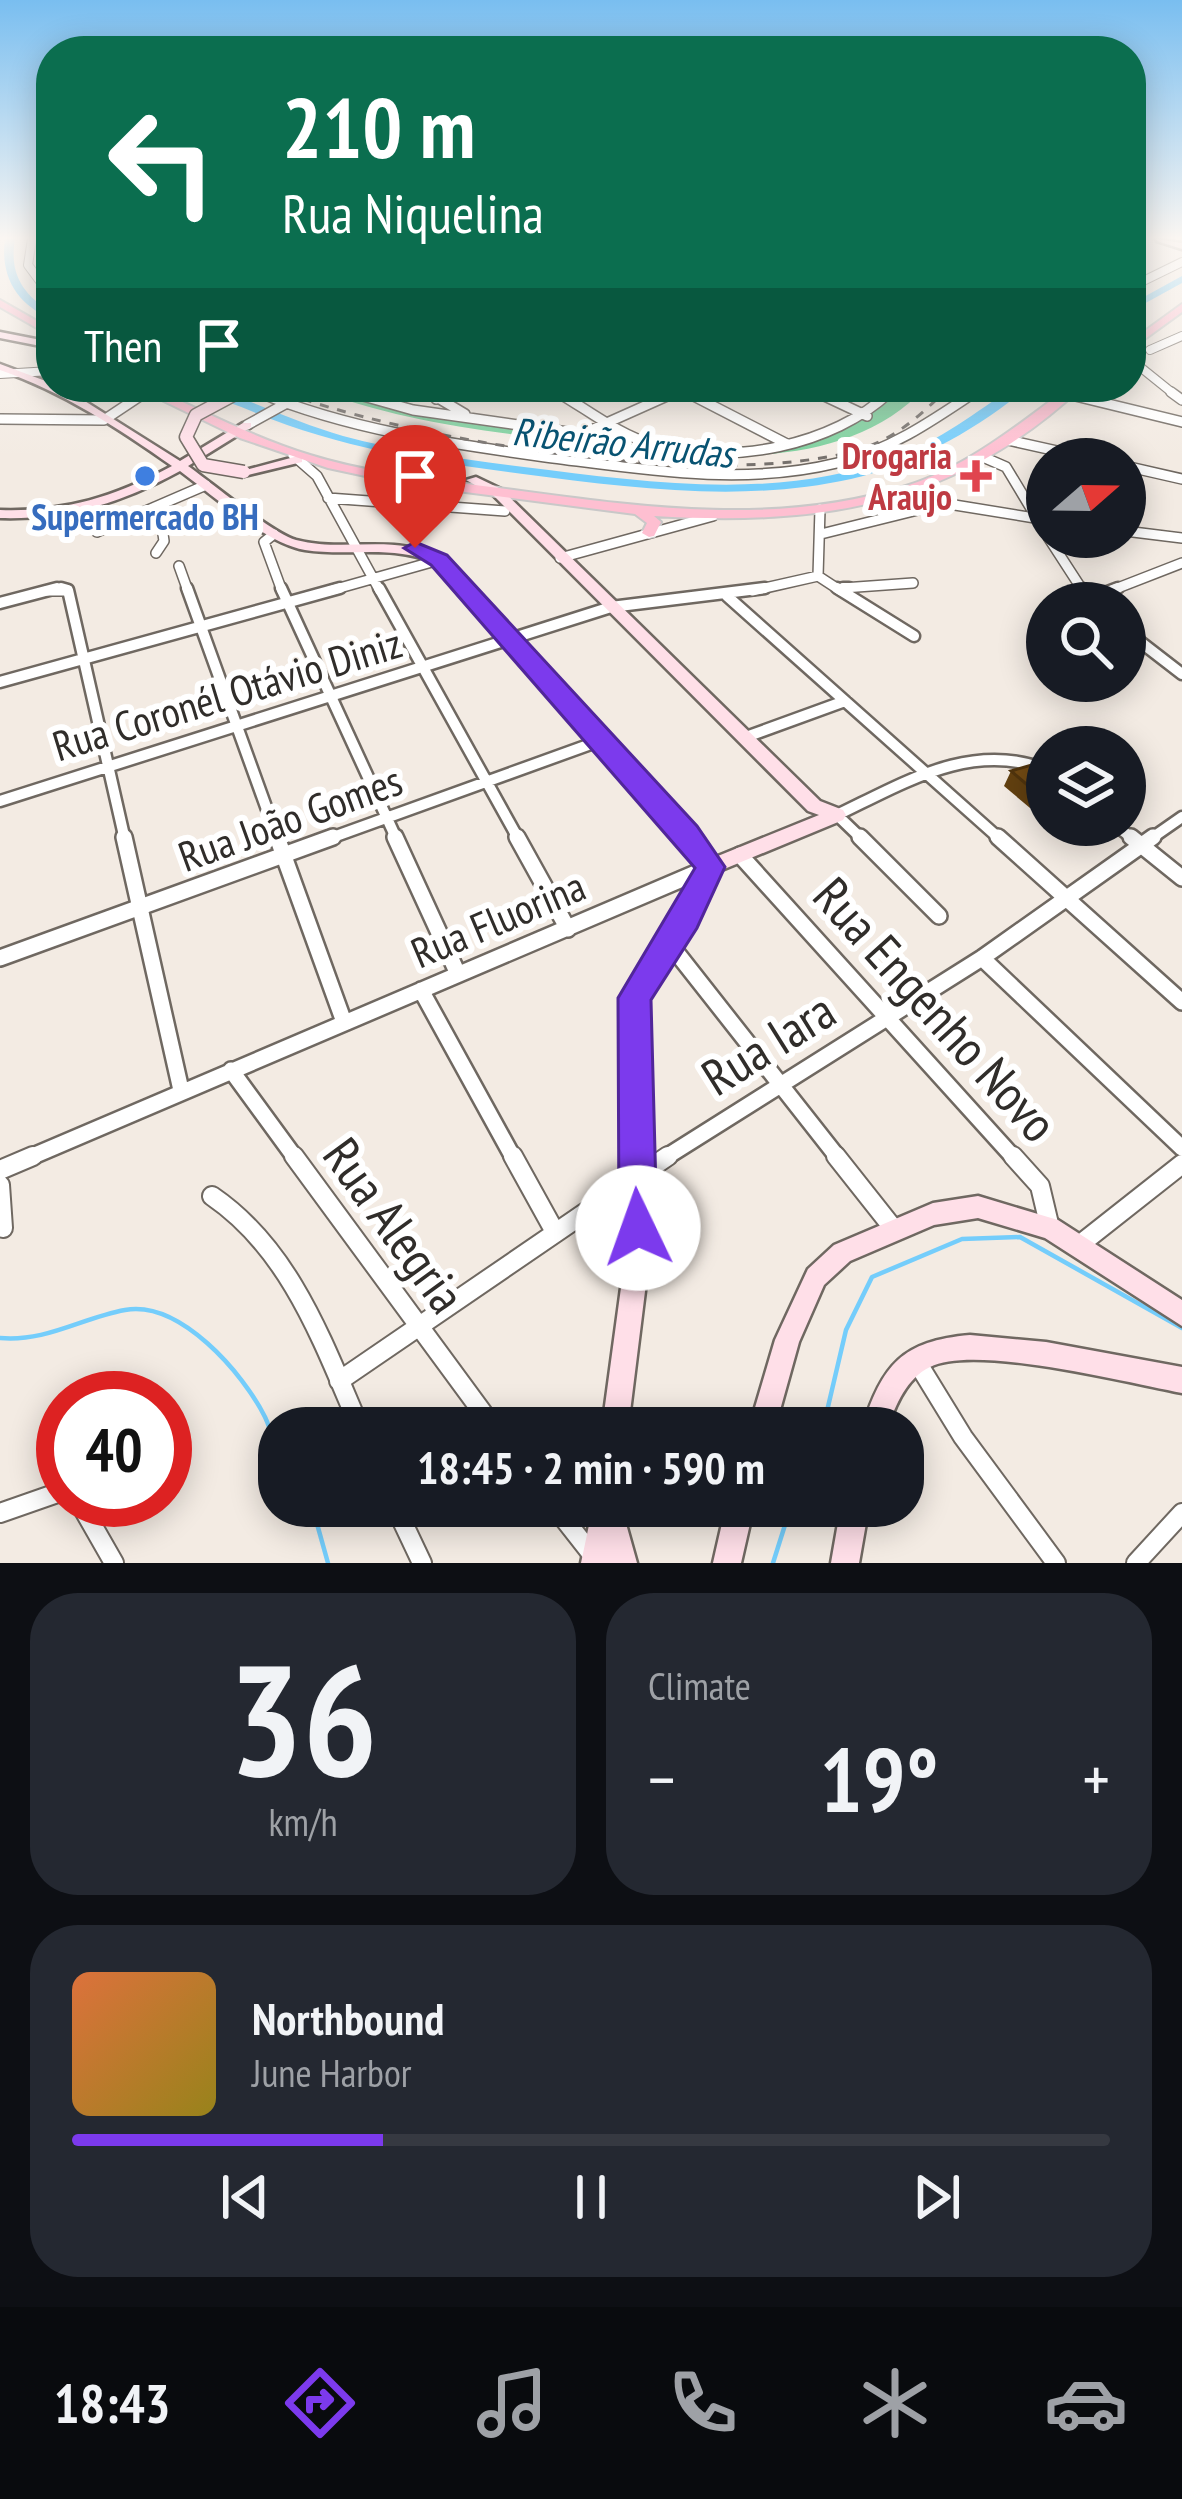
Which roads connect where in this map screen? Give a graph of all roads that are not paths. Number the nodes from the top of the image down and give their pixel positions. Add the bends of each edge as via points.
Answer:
1 (1176, 312) edge
2 (0, 315) edge
3 (0, 335) edge
4 (36, 335) edge
5 (1146, 335) edge
6 (1182, 336) edge
7 (36, 341) edge
8 (1150, 350) dead end
9 (1, 371) edge
10 (36, 372) edge
11 (1146, 372) edge
12 (27, 373) junction
13 (36, 378) edge
14 (1182, 400) edge
15 (75, 402) edge
16 (128, 402) edge
17 (178, 402) edge
18 (191, 402) edge
19 (220, 402) edge
20 (281, 402) edge
21 (385, 402) edge
22 (430, 402) edge
23 (445, 402) edge
24 (575, 402) edge
25 (652, 402) edge
26 (708, 402) edge
27 (838, 402) edge
28 (881, 402) edge
29 (959, 402) edge
30 (1047, 402) edge
31 (1110, 402) edge
32 (285, 404) junction
33 (413, 410) junction
34 (867, 416) junction
35 (473, 418) junction
36 (0, 419) edge
37 (104, 420) junction
38 (610, 422) junction
39 (1182, 422) edge
40 (240, 430) junction
41 (1002, 437) junction
42 (1026, 443) edge
43 (216, 444) junction
44 (787, 444) junction
45 (294, 455) junction
46 (983, 457) junction
47 (181, 468) junction
48 (1146, 471) edge
49 (1182, 479) edge
50 (206, 484) junction
51 (484, 490) junction
52 (893, 495) junction
53 (1026, 496) edge
54 (328, 498) junction
55 (541, 498) junction
56 (945, 503) junction
57 (757, 504) junction
58 (159, 506) junction
59 (475, 509) junction
60 (820, 509) junction
61 (639, 510) junction
62 (510, 511) junction
63 (0, 514) edge
64 (713, 516) junction
65 (1026, 516) edge
66 (97, 532) dead end
67 (649, 532) junction
68 (274, 534) junction
69 (821, 534) junction
70 (1146, 534) edge
71 (1182, 538) edge
72 (356, 547) junction
73 (156, 553) dead end
74 (560, 558) junction
75 (439, 560) junction
76 (1182, 562) edge
77 (179, 566) dead end
78 (818, 576) junction
79 (371, 578) junction
80 (1134, 582) edge
81 (913, 583) dead end
82 (842, 588) junction
83 (727, 596) junction
84 (286, 601) junction
85 (3, 602) edge
86 (611, 607) junction
87 (0, 622) edge
88 (200, 626) junction
89 (914, 636) dead end
90 (510, 639) junction
91 (1146, 646) edge
92 (86, 658) junction
93 (424, 667) junction
94 (1182, 674) edge
95 (0, 682) edge
96 (330, 695) junction
97 (845, 701) junction
98 (234, 725) junction
99 (746, 737) junction
100 (602, 740) junction
101 (1026, 760) edge
102 (107, 766) junction
103 (780, 774) junction
104 (925, 776) junction
105 (489, 782) junction
106 (0, 801) edge
107 (837, 814) junction
108 (1182, 817) edge
109 (386, 819) junction
110 (814, 825) junction
111 (1146, 841) edge
112 (1139, 846) edge
113 (1141, 846) edge
114 (740, 855) junction
115 (280, 856) junction
116 (710, 867) junction
117 (1182, 878) edge
118 (1065, 900) junction
119 (139, 908) junction
120 (939, 916) dead end
121 (568, 929) junction
122 (669, 943) junction
123 (0, 958) edge
124 (982, 958) junction
125 (458, 974) junction
126 (422, 990) junction
127 (1182, 1002) edge
128 (887, 1017) junction
129 (344, 1022) junction
130 (231, 1070) junction
131 (779, 1084) junction
132 (181, 1090) junction
133 (1182, 1148) edge
134 (1182, 1164) edge
135 (0, 1170) edge
136 (636, 1177) junction
137 (0, 1185) edge
138 (212, 1196) dead end
139 (3, 1228) dead end
140 (893, 1228) junction
141 (1050, 1228) junction
142 (555, 1232) junction
143 (1078, 1246) junction
144 (1182, 1314) edge
145 (415, 1325) junction
146 (915, 1360) junction
147 (1182, 1380) edge
148 (340, 1382) junction
149 (351, 1407) edge
150 (478, 1407) edge
151 (618, 1407) edge
152 (768, 1407) edge
153 (884, 1407) edge
154 (36, 1499) edge
155 (2, 1510) edge
156 (1182, 1513) edge
157 (93, 1527) edge
158 (405, 1527) edge
159 (573, 1527) edge
160 (606, 1527) edge
161 (851, 1527) edge
162 (605, 1562) edge
163 (114, 1563) edge
164 (422, 1563) edge
165 (845, 1563) edge
166 (1056, 1563) edge
167 (1136, 1563) edge

1 - 5 main road
2 - 4 main road
3 - 7 street
6 - 8 street
9 - 12 street
10 - 12 street
11 - 14 street
12 - 13 street
15 - 37 street
16 - 37 street
17 - 40 main road
18 - 40 main road
19 - 45 street, bridge via 196,415 187,437 203,465 244,472
20 - 32 street
21 - 33 street
22 - 33 street
23 - 35 street
24 - 38 street
25 - 38 street
26 - 44 street
27 - 34 street
28 - 34 street
29 - 32 street via 895,444 767,473 655,470 423,440
30 - 41 main road
31 - 39 street
32 - 40 street
33 - 35 street
34 - 44 street
35 - 38 street via 582,434
36 - 37 street
37 - 47 street
38 - 44 street via 655,445
40 - 43 main road
40 - 43 street
40 - 45 main road
40 - 51 main road
41 - 42 street
41 - 46 main road
41 - 57 main road via 906,479
43 - 47 street
45 - 51 main road
45 - 54 street
46 - 52 main road
46 - 53 street via 1006,467
47 - 50 street
47 - 63 street via 115,499
48 - 49 street
50 - 58 street
50 - 68 street
51 - 55 main road
51 - 57 main road
51 - 59 street
51 - 62 street
52 - 56 street
52 - 60 main road
54 - 59 street
54 - 72 street
55 - 61 main road
55 - 62 main road
56 - 65 street
56 - 69 street
57 - 64 main road
58 - 66 street
58 - 73 street via 164,541
59 - 62 street
60 - 64 main road
60 - 69 street
61 - 64 main road
61 - 67 main road via 654,522
62 - 74 street
64 - 67 street
67 - 74 street
68 - 72 street via 308,548
68 - 84 street via 262,548
69 - 78 street
70 - 71 street
72 - 75 street via 406,546
72 - 79 street
74 - 86 street
75 - 79 street
75 - 90 street
76 - 80 street
77 - 88 street
78 - 82 street
78 - 83 street, Rua Coronél Otávio Diniz
79 - 84 street
79 - 93 street
81 - 82 street
82 - 89 street
83 - 86 street, Rua Coronél Otávio Diniz
83 - 97 street
84 - 88 street
84 - 96 street
85 - 87 street
85 - 92 street via 64,587
86 - 90 street, Rua Coronél Otávio Diniz
86 - 99 street
88 - 92 street
88 - 98 street
90 - 93 street, Rua Coronél Otávio Diniz
90 - 100 street
91 - 94 street
92 - 95 street
92 - 102 street
93 - 96 street, Rua Coronél Otávio Diniz
93 - 105 street
96 - 98 street, Rua Coronél Otávio Diniz
96 - 109 street
97 - 99 street
97 - 104 street
98 - 102 street, Rua Coronél Otávio Diniz
98 - 115 street
99 - 103 street
100 - 105 street, Rua João Gomes
100 - 116 street
101 - 104 street, Rua Fluorina via 995,754
102 - 106 street, Rua Coronél Otávio Diniz
102 - 119 street
103 - 107 street via 814,806
103 - 110 street
104 - 107 street, Rua Fluorina
104 - 118 street
105 - 109 street, Rua João Gomes
105 - 121 street
107 - 110 street, Rua Fluorina
107 - 120 street
108 - 111 street, Rua Iara
109 - 115 street, Rua João Gomes
109 - 125 street
110 - 114 street, Rua Fluorina
112 - 118 street, Rua Iara
113 - 117 street
114 - 116 street, Rua Fluorina
114 - 128 street, Rua Engenho Novo
115 - 119 street, Rua João Gomes
115 - 129 street
116 - 121 street, Rua Fluorina
116 - 122 street
118 - 124 street, Rua Iara
118 - 127 street
119 - 123 street, Rua João Gomes
119 - 132 street
121 - 125 street, Rua Fluorina
122 - 131 street
122 - 136 street via 632,1013
124 - 128 street, Rua Iara
124 - 133 street
125 - 126 street, Rua Fluorina
126 - 129 street, Rua Fluorina
126 - 142 street
128 - 131 street, Rua Iara
128 - 141 street, Rua Engenho Novo via 1040,1186
129 - 130 street, Rua Fluorina
130 - 132 street, Rua Fluorina
130 - 145 street, Rua Alegria
131 - 136 street, Rua Iara
131 - 140 street
132 - 135 street, Rua Fluorina
134 - 143 street
136 - 142 street, Rua Iara
136 - 151 street via 637,1263
137 - 139 street
138 - 148 street via 241,1211 266,1240
140 - 141 street via 978,1207
140 - 152 street via 842,1252 816,1277
141 - 143 street
142 - 145 street, Rua Iara
143 - 144 street
145 - 148 street, Rua Iara
145 - 150 street, Rua Alegria
146 - 147 street via 939,1349 982,1348
146 - 153 street
146 - 166 street
148 - 149 street
154 - 155 street
156 - 167 street
157 - 163 street
158 - 164 street
159 - 162 street
160 - 162 street
161 - 165 street

